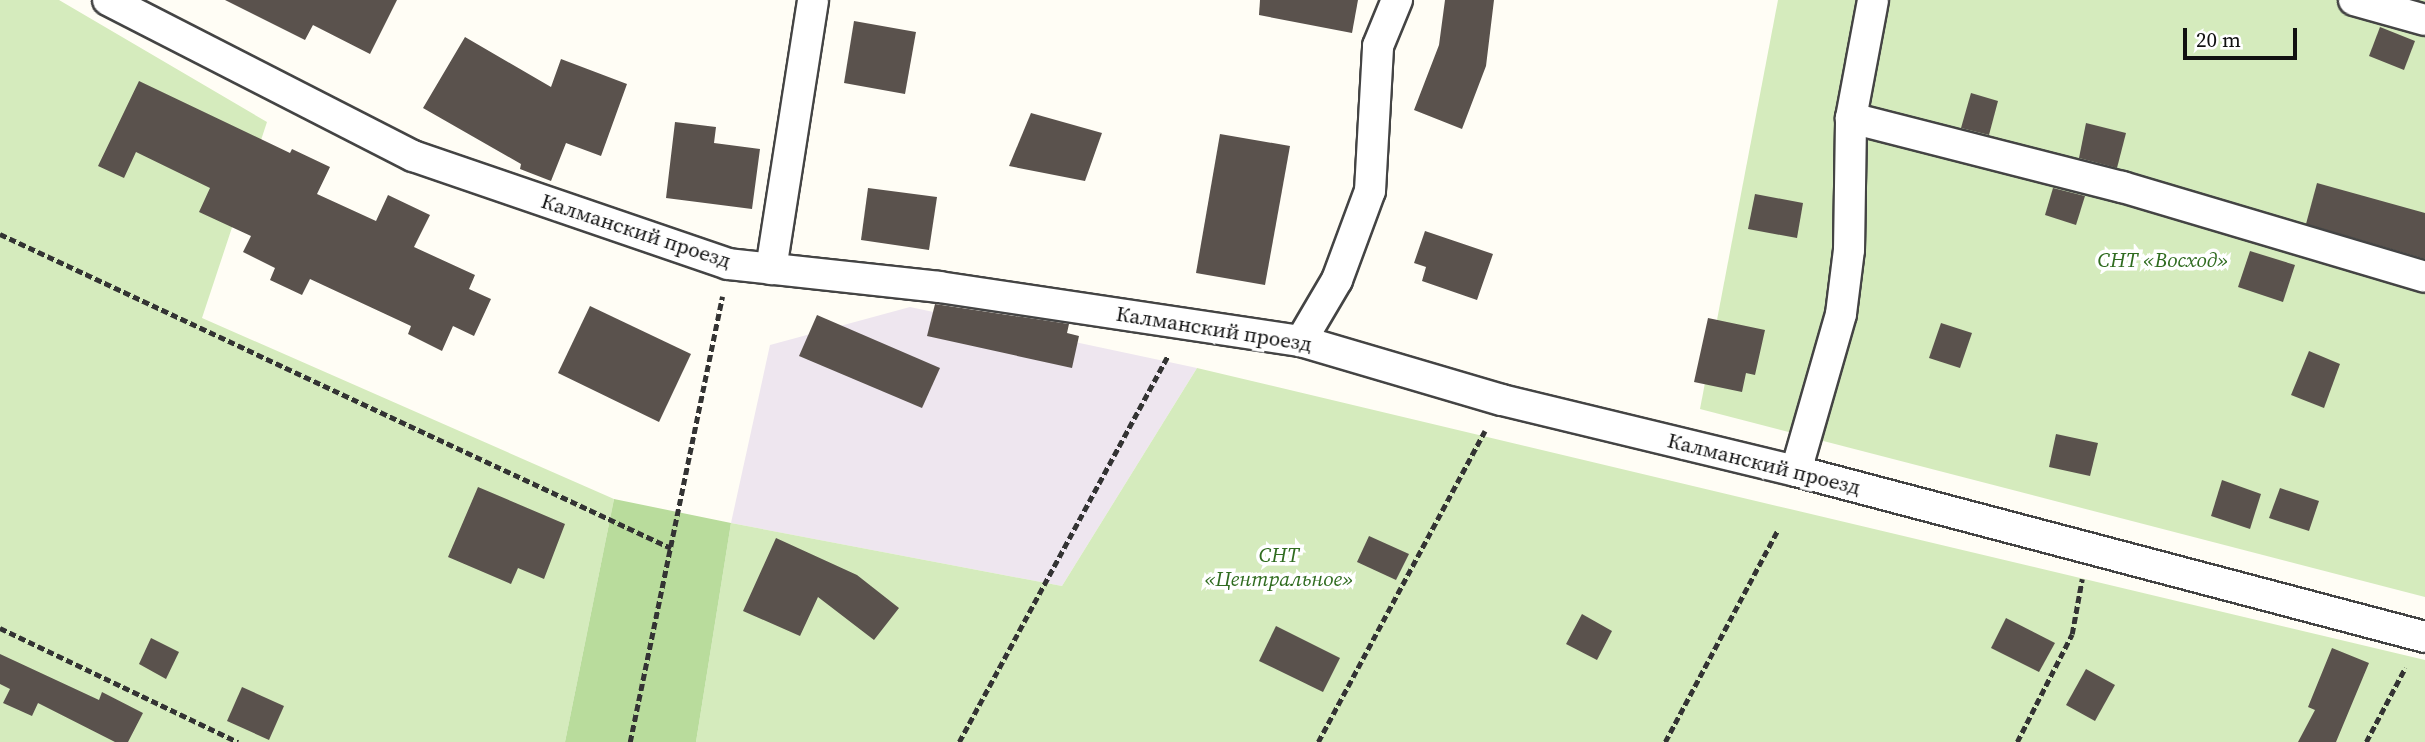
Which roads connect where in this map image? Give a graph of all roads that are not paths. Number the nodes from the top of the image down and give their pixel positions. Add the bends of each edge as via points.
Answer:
1 (108, 0) edge
2 (813, 0) edge
3 (1397, 0) edge
4 (1872, 0) edge
5 (2354, 0) edge
6 (2425, 20) edge
7 (1851, 118) junction
8 (771, 269) junction
9 (2425, 277) edge
10 (1301, 341) junction
11 (1796, 471) junction
12 (2423, 636) edge

1 - 8 street, Калманский проезд via 413,156 728,264
2 - 8 street
3 - 10 street via 1378,46 1370,191 1337,280
4 - 7 street
5 - 6 street
7 - 9 street via 2122,187
7 - 11 street via 1849,250 1841,314
8 - 10 street, Калманский проезд via 939,287
10 - 11 street, Калманский проезд via 1502,400
11 - 12 street, Калманский проезд

